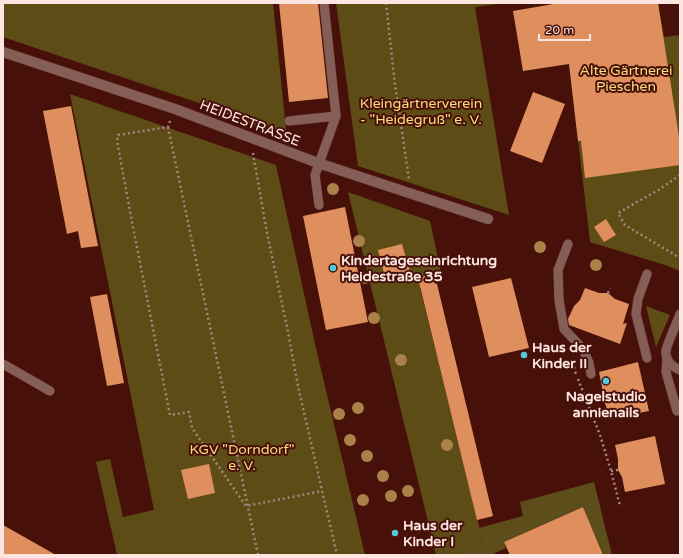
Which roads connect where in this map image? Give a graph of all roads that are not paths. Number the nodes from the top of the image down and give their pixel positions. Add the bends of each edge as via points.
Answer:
1 (324, 3) edge
2 (3, 52) edge
3 (336, 116) junction
4 (289, 121) dead end
5 (318, 163) junction
6 (319, 205) dead end
7 (488, 219) dead end
8 (568, 244) dead end
9 (647, 274) dead end
10 (680, 314) edge
11 (647, 358) dead end
12 (667, 359) junction
13 (3, 364) edge
14 (680, 370) edge
15 (591, 374) dead end
16 (50, 391) dead end
17 (677, 411) dead end

1 - 3 lane
2 - 5 street, HEIDESTRASSE via 175,109
3 - 4 lane
3 - 5 lane
5 - 6 lane via 314,178
5 - 7 street, HEIDESTRASSE
8 - 15 lane via 558,270 559,300 564,329 583,349
9 - 11 lane via 638,299 636,314
10 - 12 lane via 666,351
12 - 14 lane via 673,368
12 - 17 lane via 666,372
13 - 16 lane

